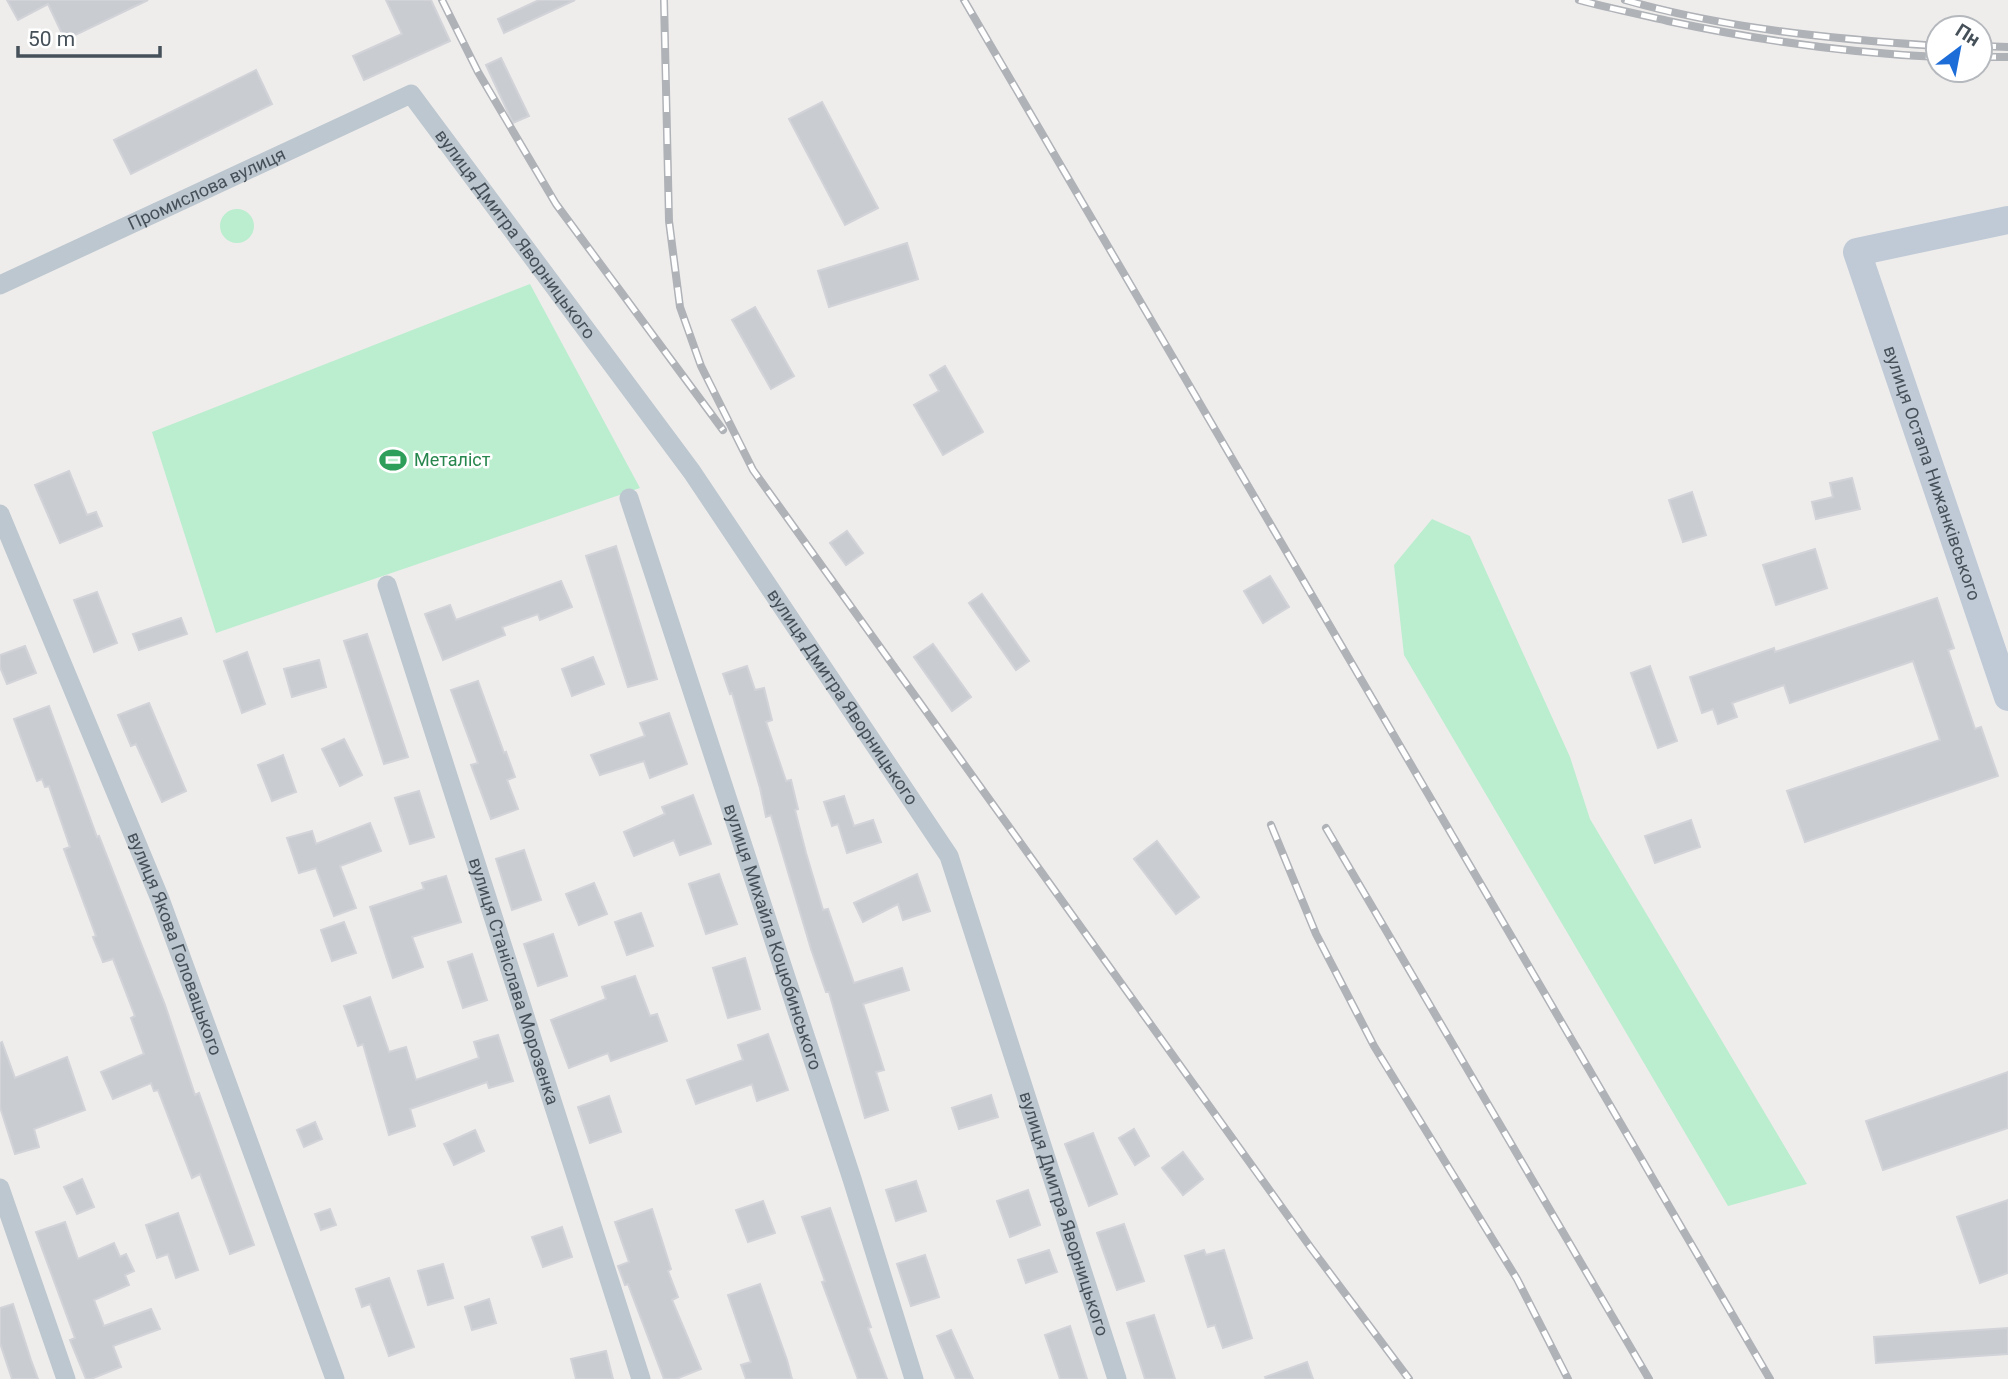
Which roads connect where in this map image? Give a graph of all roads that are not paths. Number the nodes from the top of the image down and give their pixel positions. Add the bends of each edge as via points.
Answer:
1 (411, 94) joint
2 (2008, 220) edge
3 (0, 285) edge
4 (629, 498) dead end
5 (0, 514) edge
6 (387, 585) dead end
7 (2008, 697) edge
8 (0, 1188) edge
9 (66, 1379) edge
10 (335, 1379) edge
11 (641, 1379) edge
12 (914, 1379) edge
13 (1117, 1379) edge

1 - 3 street, Промислова вулиця
1 - 13 street, вулиця Дмитра Яворницького via 692,472 949,856
2 - 7 main road, вулиця Остапа Нижанківського via 1857,252
4 - 12 street, вулиця Михайла Коцюбинського
5 - 10 street, вулиця Якова Головацького via 160,900
6 - 11 street, вулиця Станіслава Морозенка
8 - 9 street

